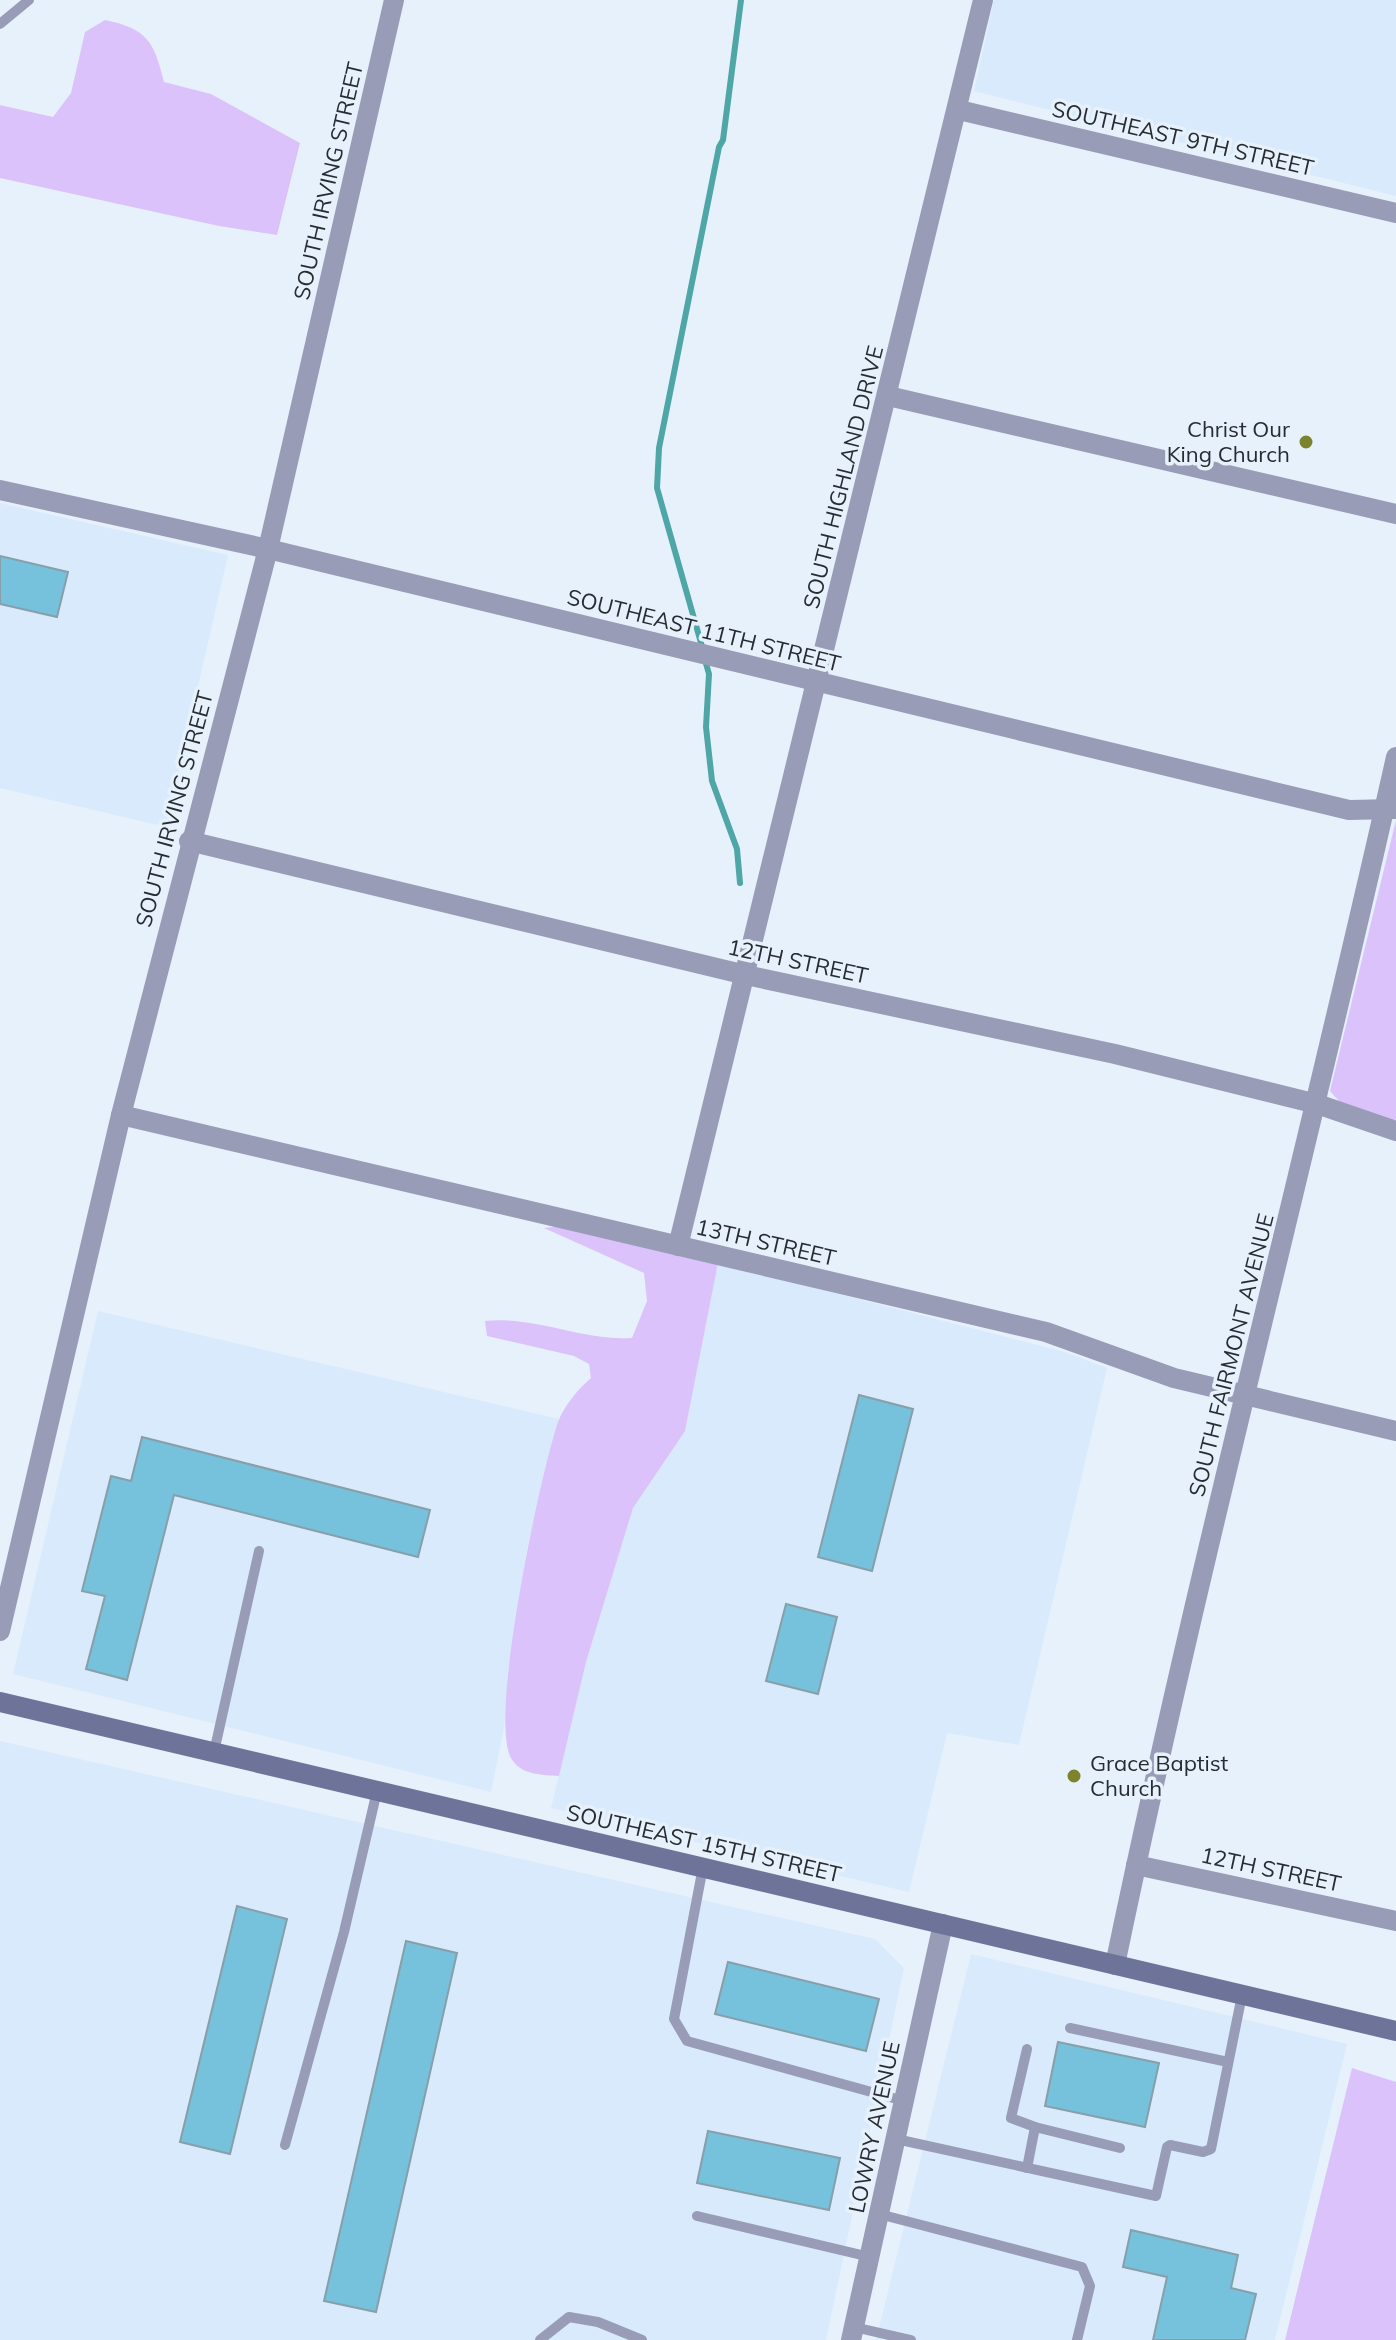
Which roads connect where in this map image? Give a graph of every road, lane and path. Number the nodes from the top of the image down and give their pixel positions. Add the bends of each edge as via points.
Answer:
1 (29, 0) edge
2 (394, 0) edge
3 (983, 0) edge
4 (0, 24) edge
5 (959, 110) junction
6 (1396, 213) edge
7 (888, 396) junction
8 (0, 490) edge
9 (1396, 514) edge
10 (268, 549) junction
11 (817, 683) junction
12 (1396, 757) edge
13 (1390, 809) edge
14 (189, 841) junction
15 (746, 975) junction
16 (1317, 1104) junction
17 (121, 1115) junction
18 (1396, 1131) edge
19 (678, 1246) junction
20 (1244, 1396) junction
21 (1396, 1431) edge
22 (259, 1551) dead end
23 (0, 1631) edge
24 (0, 1702) edge
25 (214, 1752) junction
26 (377, 1791) junction
27 (1136, 1865) junction
28 (703, 1867) junction
29 (1396, 1921) edge
30 (943, 1924) junction
31 (1115, 1965) junction
32 (1242, 1995) junction
33 (1070, 2028) dead end
34 (1396, 2030) edge
35 (1027, 2049) dead end
36 (1228, 2062) junction
37 (904, 2101) junction
38 (1035, 2127) junction
39 (896, 2139) junction
40 (285, 2145) dead end
41 (1120, 2148) dead end
42 (1027, 2168) junction
43 (879, 2214) junction
44 (697, 2216) dead end
45 (870, 2257) junction
46 (852, 2333) edge
47 (540, 2340) edge
48 (642, 2340) edge
49 (911, 2340) edge
50 (1077, 2340) edge

1 - 4 lane
2 - 10 street, SOUTH IRVING STREET
3 - 5 street, SOUTH HIGHLAND DRIVE
5 - 6 street, SOUTHEAST 9TH STREET
5 - 7 street, SOUTH HIGHLAND DRIVE
7 - 9 street
7 - 11 street, SOUTH HIGHLAND DRIVE
8 - 10 street, SOUTHEAST 11TH STREET
10 - 11 street, SOUTHEAST 11TH STREET
10 - 14 street, SOUTH IRVING STREET
11 - 13 street, SOUTHEAST 11TH STREET via 1349,810
11 - 15 street, SOUTH HIGHLAND DRIVE
12 - 13 street, SOUTH FAIRMONT AVENUE
13 - 16 street, SOUTH FAIRMONT AVENUE
14 - 15 street, 12TH STREET
14 - 17 street, SOUTH IRVING STREET
15 - 16 street, 12TH STREET via 1115,1054
15 - 19 street, SOUTH HIGHLAND DRIVE
16 - 18 street, 12TH STREET
16 - 20 street, SOUTH FAIRMONT AVENUE
17 - 19 street, 13TH STREET
17 - 23 street, SOUTH IRVING STREET
19 - 20 street, 13TH STREET via 1046,1332 1174,1378
20 - 21 street, 13TH STREET
20 - 27 street, SOUTH FAIRMONT AVENUE
22 - 25 lane
24 - 25 main road, SOUTHEAST 15TH STREET
25 - 26 main road, SOUTHEAST 15TH STREET
26 - 28 main road, SOUTHEAST 15TH STREET
26 - 40 lane
27 - 29 street, 12TH STREET
27 - 31 street, SOUTH FAIRMONT AVENUE
28 - 30 main road, SOUTHEAST 15TH STREET
28 - 37 lane via 674,2019 687,2041
30 - 31 main road, SOUTHEAST 15TH STREET
30 - 37 street, LOWRY AVENUE
31 - 32 main road, SOUTHEAST 15TH STREET
32 - 34 main road, SOUTHEAST 15TH STREET
32 - 36 lane
33 - 36 lane
35 - 38 lane via 1011,2118
36 - 42 lane via 1211,2149 1208,2153 1167,2147 1156,2196
37 - 39 street, LOWRY AVENUE
38 - 41 lane
38 - 42 lane
39 - 42 lane
39 - 43 street, LOWRY AVENUE
43 - 45 street, LOWRY AVENUE
43 - 50 lane via 1082,2267 1090,2286
44 - 45 lane
45 - 46 street, LOWRY AVENUE
46 - 49 lane
47 - 48 lane via 569,2317

